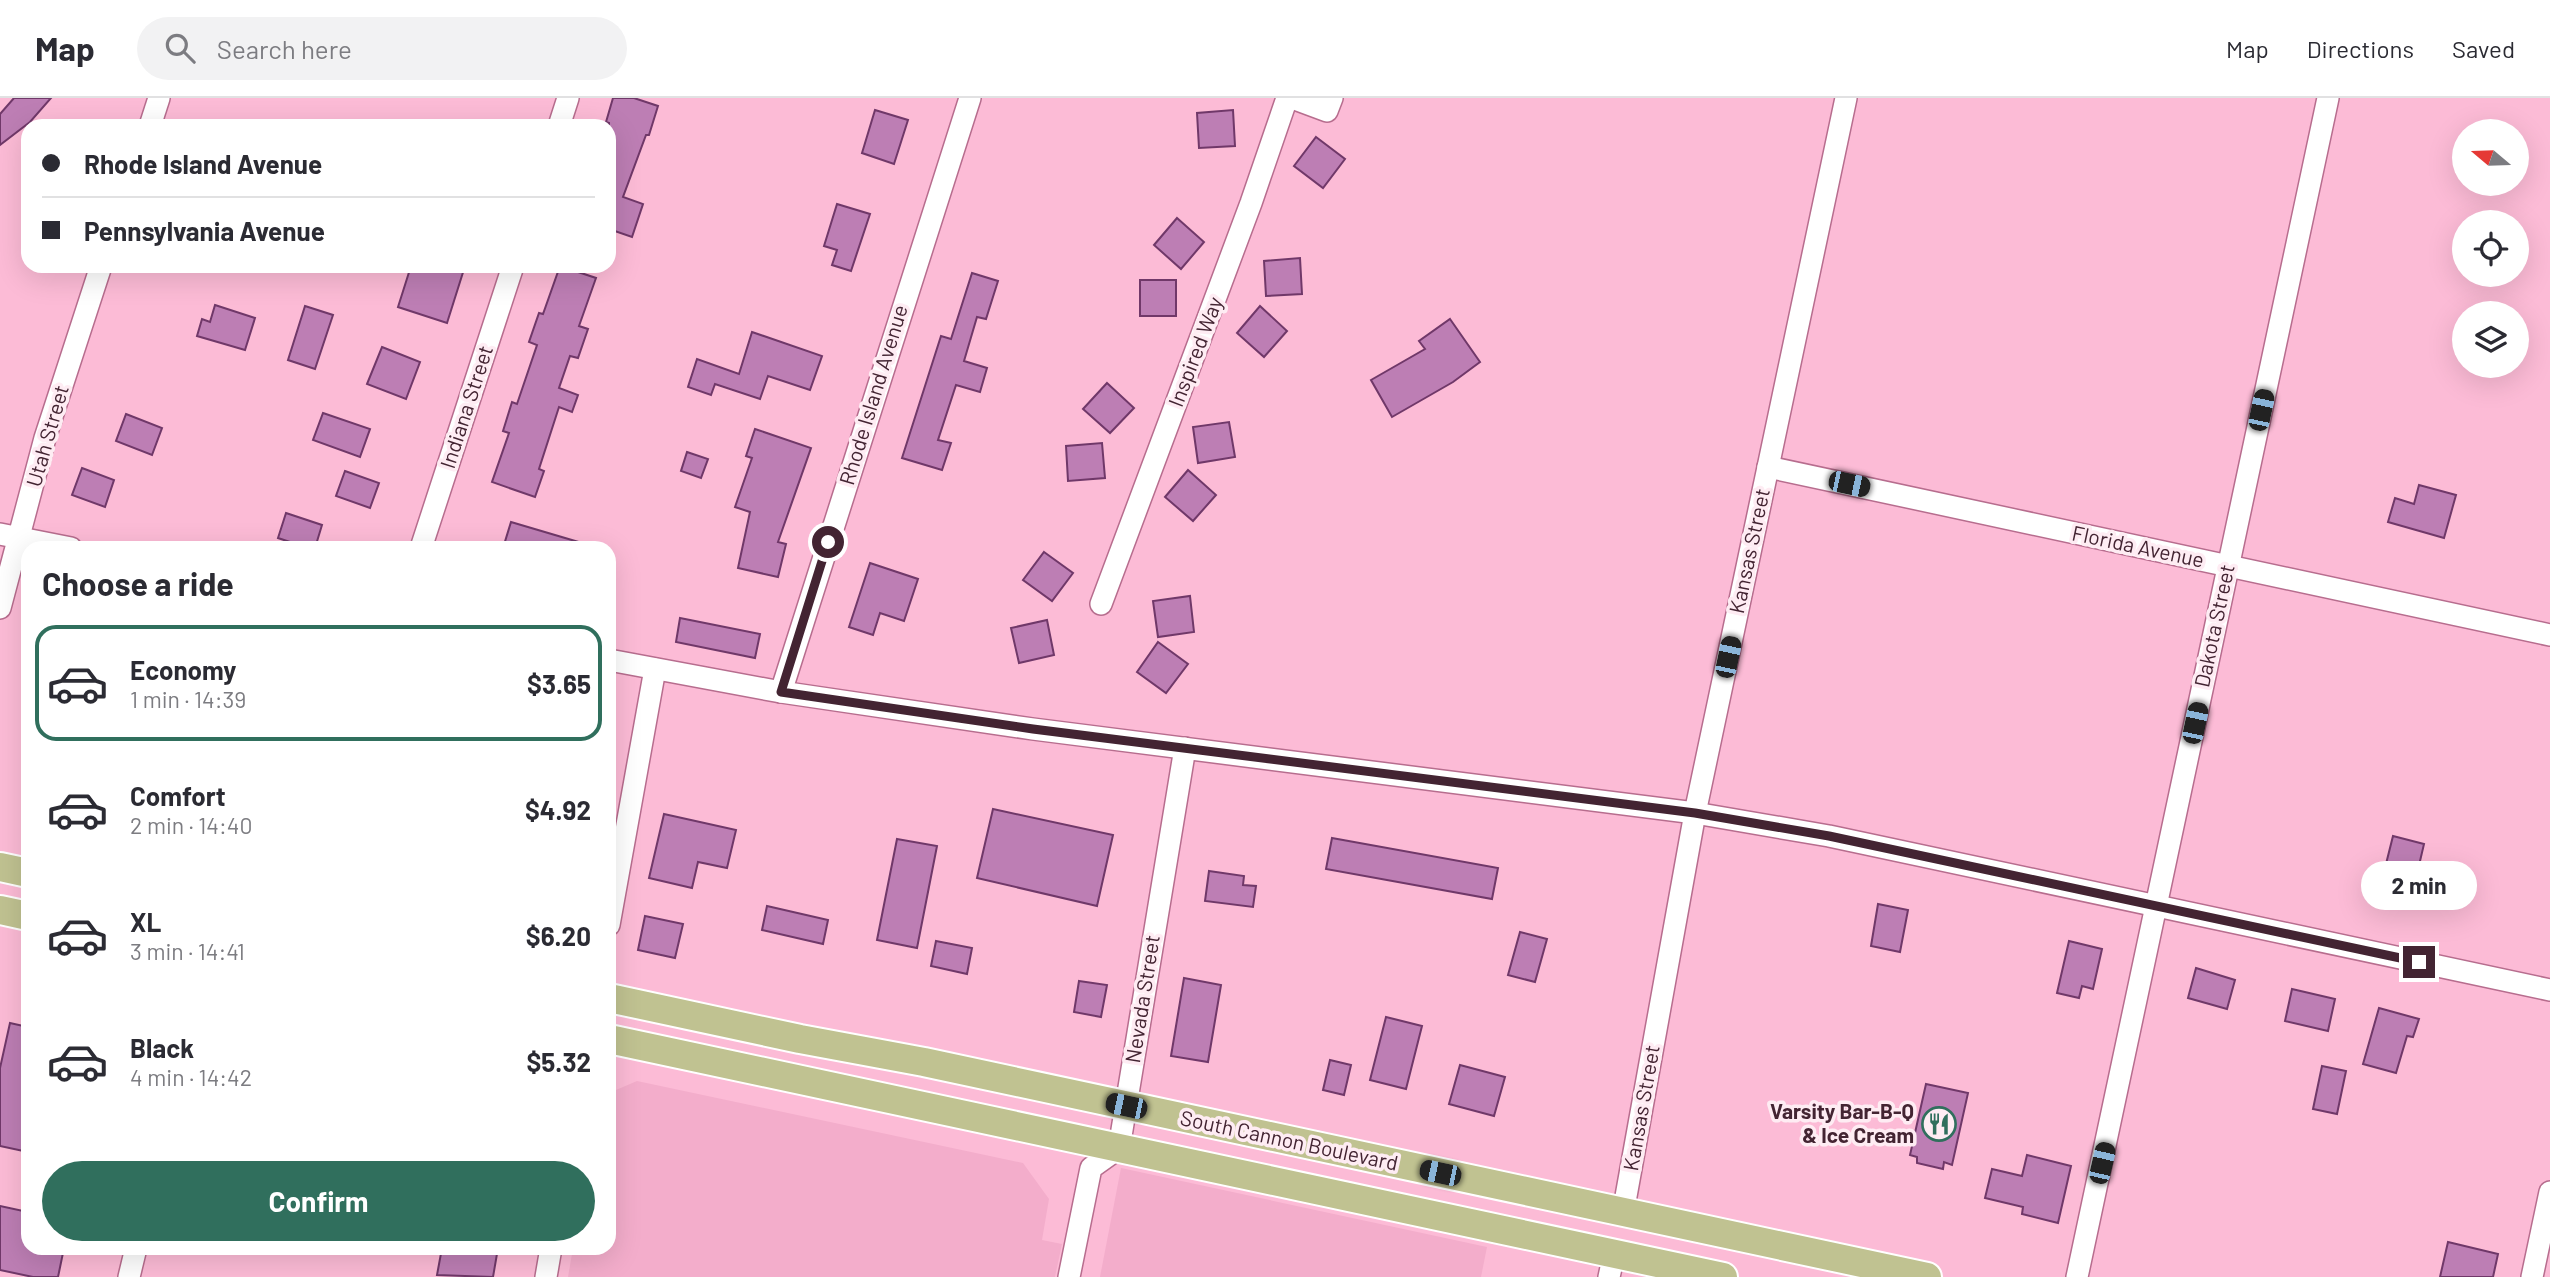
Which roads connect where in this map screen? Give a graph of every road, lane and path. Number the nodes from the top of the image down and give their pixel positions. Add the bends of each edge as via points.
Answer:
1 (159, 98) edge
2 (568, 98) edge
3 (970, 98) edge
4 (1289, 98) edge
5 (1332, 98) edge
6 (1846, 98) edge
7 (2328, 98) edge
8 (152, 119) edge
9 (561, 119) edge
10 (99, 273) edge
11 (511, 273) edge
12 (1768, 467) junction
13 (10, 536) edge
14 (35, 541) edge
15 (423, 541) edge
16 (2227, 566) junction
17 (1101, 604) dead end
18 (0, 608) edge
19 (2550, 635) edge
20 (616, 661) edge
21 (655, 669) junction
22 (781, 692) junction
23 (1185, 748) junction
24 (1695, 813) junction
25 (0, 867) edge
26 (21, 872) edge
27 (616, 886) edge
28 (2157, 906) junction
29 (0, 910) edge
30 (21, 914) edge
31 (2550, 990) edge
32 (616, 999) edge
33 (616, 1041) edge
34 (1126, 1106) junction
35 (1119, 1148) junction
36 (2550, 1192) edge
37 (1623, 1213) junction
38 (134, 1255) edge
39 (550, 1255) edge
40 (1612, 1265) edge
41 (129, 1277) edge
42 (546, 1277) edge
43 (1069, 1277) edge
44 (1723, 1277) edge
45 (1927, 1277) edge
46 (2077, 1277) edge
47 (2532, 1277) edge

1 - 8 street
2 - 9 street
3 - 22 street, Rhode Island Avenue
4 - 5 street via 1327,111
4 - 17 street, Inspired Way
6 - 12 street, Kansas Street
7 - 16 street, Dakota Street
10 - 13 street, Utah Street
11 - 15 street, Indiana Street
12 - 16 street, Florida Avenue
12 - 24 street, Kansas Street
13 - 14 street
13 - 18 street, Utah Street
16 - 19 street, Florida Avenue
16 - 28 street, Dakota Street
20 - 21 street
21 - 22 street
21 - 27 street
22 - 23 street
23 - 24 street
23 - 34 street, Nevada Street
24 - 28 street via 1829,836
24 - 37 street, Kansas Street
25 - 26 main road
28 - 31 street
28 - 46 street, Dakota Street
29 - 30 main road
32 - 34 main road, South Cannon Boulevard
33 - 35 main road, South Cannon Boulevard
34 - 35 street, Nevada Street
34 - 37 main road, South Cannon Boulevard
35 - 40 main road, South Cannon Boulevard
35 - 43 street via 1091,1168
36 - 47 street
37 - 45 main road, South Cannon Boulevard
38 - 41 street
39 - 42 street
40 - 44 main road, South Cannon Boulevard

